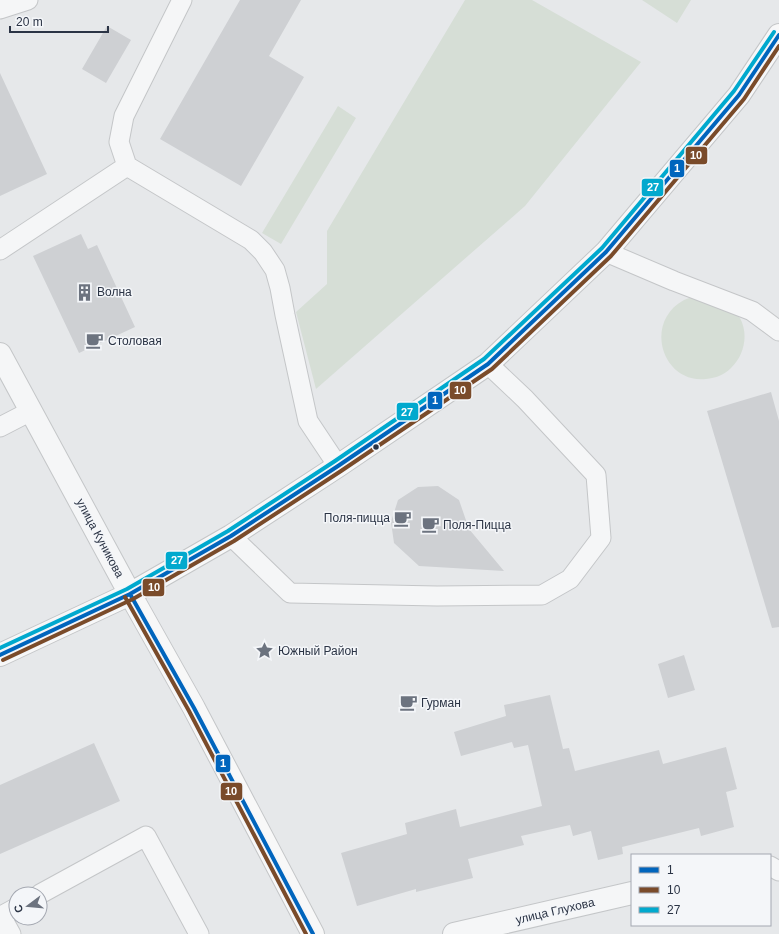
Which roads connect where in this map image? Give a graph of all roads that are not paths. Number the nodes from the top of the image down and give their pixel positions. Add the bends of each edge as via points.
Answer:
1 (28, 0) edge
2 (182, 0) edge
3 (0, 9) edge
4 (779, 35) edge
5 (127, 166) junction
6 (0, 250) edge
7 (606, 252) junction
8 (779, 331) edge
9 (0, 354) edge
10 (488, 364) junction
11 (31, 412) junction
12 (0, 427) edge
13 (338, 466) junction
14 (231, 536) junction
15 (130, 594) junction
16 (0, 655) edge
17 (48, 890) edge
18 (631, 893) edge
19 (8, 912) edge
20 (11, 934) edge
21 (199, 934) edge
22 (313, 934) edge
23 (454, 934) edge

1 - 3 lane
2 - 5 lane via 124,116 119,142
4 - 7 street via 739,95
5 - 6 lane
5 - 13 lane via 252,240 263,252 275,270 280,288 308,421
7 - 8 lane via 752,311
7 - 10 street
9 - 11 street, улица Куникова
10 - 13 street
10 - 14 lane via 525,399 596,475 601,538 570,579 542,595 290,593
11 - 12 lane
11 - 15 street, улица Куникова
13 - 14 street
14 - 15 street
15 - 16 street
15 - 22 street, улица Куникова via 194,708
17 - 21 lane via 146,836
18 - 23 street, улица Глухова
19 - 20 lane via 1,916

